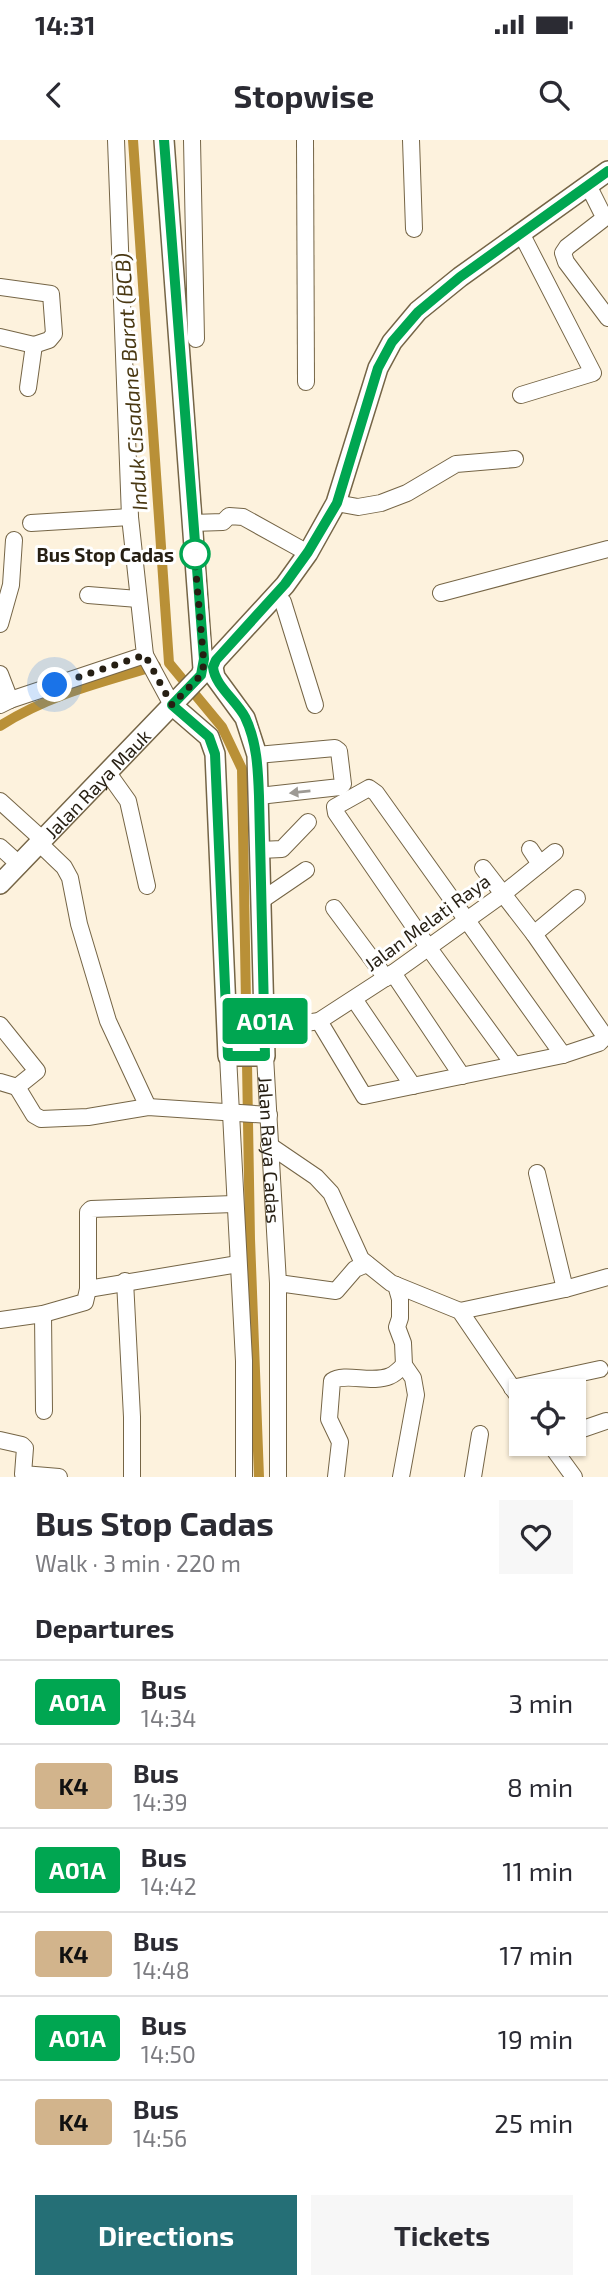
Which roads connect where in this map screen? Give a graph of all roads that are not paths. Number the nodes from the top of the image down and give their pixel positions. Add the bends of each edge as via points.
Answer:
1 (116, 140) edge
2 (164, 140) edge
3 (192, 140) edge
4 (305, 140) edge
5 (411, 140) edge
6 (608, 171) edge
7 (588, 185) junction
8 (414, 229) dead end
9 (521, 233) junction
10 (0, 287) edge
11 (608, 318) edge
12 (0, 337) edge
13 (196, 339) dead end
14 (34, 345) junction
15 (600, 369) edge
16 (306, 382) dead end
17 (28, 388) dead end
18 (521, 395) dead end
19 (515, 459) dead end
20 (337, 503) junction
21 (130, 517) junction
22 (31, 523) dead end
23 (192, 523) junction
24 (14, 540) dead end
25 (608, 549) edge
26 (308, 552) junction
27 (441, 593) dead end
28 (88, 596) dead end
29 (275, 597) junction
30 (138, 599) junction
31 (0, 624) edge
32 (147, 659) junction
33 (207, 671) junction
34 (0, 674) edge
35 (172, 700) junction
36 (5, 703) edge
37 (315, 705) dead end
38 (257, 755) junction
39 (108, 773) junction
40 (259, 796) junction
41 (0, 801) edge
42 (308, 822) dead end
43 (41, 842) junction
44 (0, 847) edge
45 (530, 849) dead end
46 (260, 850) junction
47 (555, 852) dead end
48 (540, 864) junction
49 (20, 865) junction
50 (483, 868) dead end
51 (306, 870) dead end
52 (0, 884) edge
53 (147, 886) dead end
54 (503, 894) junction
55 (578, 898) dead end
56 (262, 900) junction
57 (334, 908) dead end
58 (466, 919) junction
59 (534, 934) junction
60 (428, 947) junction
61 (389, 976) junction
62 (354, 999) junction
63 (319, 1020) junction
64 (0, 1025) edge
65 (265, 1029) junction
66 (563, 1055) junction
67 (231, 1056) junction
68 (261, 1056) junction
69 (514, 1065) junction
70 (462, 1076) junction
71 (0, 1082) edge
72 (413, 1086) junction
73 (17, 1087) junction
74 (148, 1107) junction
75 (233, 1112) junction
76 (262, 1114) junction
77 (270, 1145) junction
78 (537, 1173) dead end
79 (234, 1204) junction
80 (237, 1264) junction
81 (367, 1264) junction
82 (608, 1277) edge
83 (125, 1281) junction
84 (278, 1283) junction
85 (396, 1286) junction
86 (88, 1289) junction
87 (565, 1289) junction
88 (460, 1311) junction
89 (43, 1314) junction
90 (0, 1320) edge
91 (404, 1366) junction
92 (600, 1369) dead end
93 (568, 1379) edge
94 (509, 1383) edge
95 (44, 1411) dead end
96 (606, 1422) dead end
97 (586, 1428) edge
98 (480, 1434) dead end
99 (0, 1440) edge
100 (559, 1456) edge
101 (52, 1477) edge
102 (59, 1477) edge
103 (132, 1477) edge
104 (244, 1477) edge
105 (278, 1477) edge
106 (336, 1477) edge
107 (401, 1477) edge
108 (472, 1477) edge
109 (574, 1477) edge

1 - 21 street
2 - 23 main road
3 - 13 street
4 - 16 street
5 - 8 street
6 - 7 main road, Jalan Raya Mauk
7 - 9 main road, Jalan Raya Mauk
7 - 11 street via 602,220 563,253
9 - 15 street
9 - 20 main road, Jalan Raya Mauk via 418,312 392,342 378,368
10 - 14 street via 51,294 54,334
12 - 14 street
14 - 17 street
15 - 18 street
19 - 20 street via 456,464 381,503 358,507
20 - 26 main road, Jalan Raya Mauk
21 - 22 street
21 - 30 street
23 - 26 street via 243,517
23 - 33 main road
24 - 31 street via 11,585
25 - 27 street
26 - 29 main road, Jalan Raya Mauk
28 - 30 street
29 - 33 main road, Jalan Raya Mauk
29 - 37 street via 283,601
30 - 32 street
32 - 35 street
32 - 36 street
33 - 35 main road, Jalan Raya Mauk
33 - 38 main road, Jalan Raya Cadas via 245,718
34 - 36 street
35 - 39 main road, Jalan Raya Mauk
35 - 67 main road via 209,737 215,754
38 - 40 main road, Jalan Raya Cadas
38 -> 40 street via 335,748 340,751 343,772 340,788
39 - 43 main road, Jalan Raya Mauk
39 - 53 street via 128,801
40 - 46 main road, Jalan Raya Cadas
41 - 43 street
42 - 46 street via 282,849
43 - 49 main road, Jalan Raya Mauk
43 - 74 street via 70,878 108,1021
44 - 49 street
45 - 48 street
46 - 56 main road, Jalan Raya Cadas
47 - 48 street, Jalan Melati Raya
48 - 54 street, Jalan Melati Raya
49 - 52 main road, Jalan Raya Mauk
50 - 54 street
51 - 56 street
54 - 58 street, Jalan Melati Raya
54 - 59 street
55 - 59 street
56 - 65 main road, Jalan Raya Cadas
57 - 61 street
58 - 60 street, Jalan Melati Raya
58 - 60 street via 376,793 369,788 335,807
58 - 66 street
59 - 66 street via 605,1037
60 - 61 street, Jalan Melati Raya
60 - 69 street
61 - 62 street, Jalan Melati Raya
61 - 70 street
62 - 63 street, Jalan Melati Raya
62 - 72 street
63 - 65 street
63 - 72 street via 362,1096
64 - 73 street via 37,1071
65 - 68 main road, Jalan Raya Cadas
66 - 69 street
67 - 68 main road
67 - 75 street
68 - 76 street, Jalan Raya Cadas
69 - 70 street
70 - 72 street
71 - 73 street
73 - 74 street via 41,1119
74 - 75 street
75 - 76 street
75 - 79 street
76 - 77 street, Jalan Raya Cadas
77 - 81 street via 316,1177 331,1194
77 - 84 street, Jalan Raya Cadas
78 - 87 street
79 - 80 street
79 - 86 street via 91,1209
80 - 83 street
80 - 104 street via 244,1361
81 - 84 street via 355,1269 336,1291
81 - 85 street
82 - 87 street
83 - 86 street
83 - 103 street
84 - 105 street, Jalan Raya Cadas
85 - 88 street
85 - 91 street
86 - 89 street via 83,1304
87 - 88 street
88 - 94 street
89 - 90 street
89 - 95 street
91 - 106 street via 391,1376 332,1381 329,1419 340,1442
91 - 107 street via 413,1378 415,1395
92 - 93 street
96 - 97 street
98 - 108 street
99 - 101 street via 25,1448 23,1474
100 - 109 street
101 - 102 street

